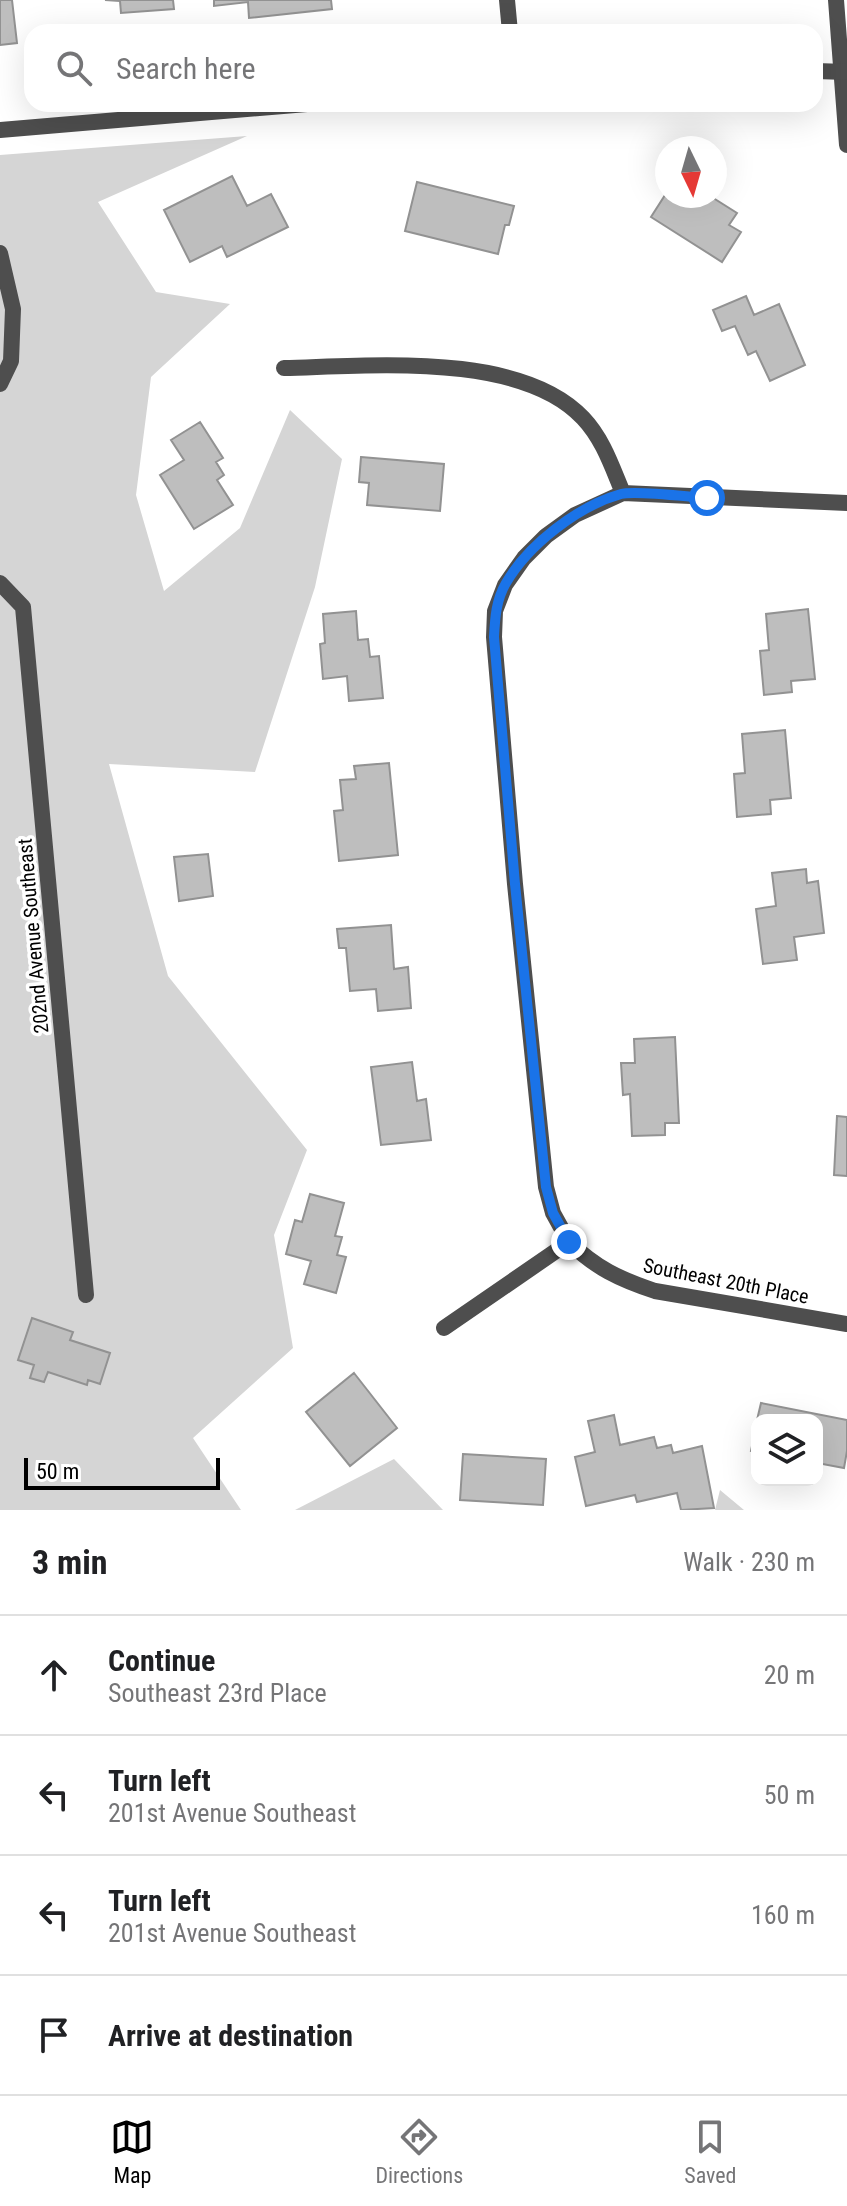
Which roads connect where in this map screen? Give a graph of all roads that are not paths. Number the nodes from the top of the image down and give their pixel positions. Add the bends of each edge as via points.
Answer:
1 (507, 0) edge
2 (836, 0) edge
3 (509, 24) edge
4 (823, 71) edge
5 (844, 71) edge
6 (213, 112) edge
7 (0, 130) edge
8 (847, 145) edge
9 (0, 253) edge
10 (284, 368) dead end
11 (0, 384) edge
12 (623, 493) junction
13 (847, 503) edge
14 (0, 583) edge
15 (569, 1242) junction
16 (86, 1295) dead end
17 (847, 1324) edge
18 (444, 1328) dead end

1 - 3 street
2 - 5 street
4 - 5 street
5 - 8 street
6 - 7 street
9 - 11 street via 13,309 11,361
10 - 12 street via 418,365 466,370 551,394 583,417 605,449
12 - 13 street
12 - 15 street via 575,515 546,536 505,585 495,611 514,873 546,1187
14 - 16 street, 202nd Avenue Southeast via 23,607
15 - 17 street, Southeast 20th Place via 592,1264 655,1291
15 - 18 street

